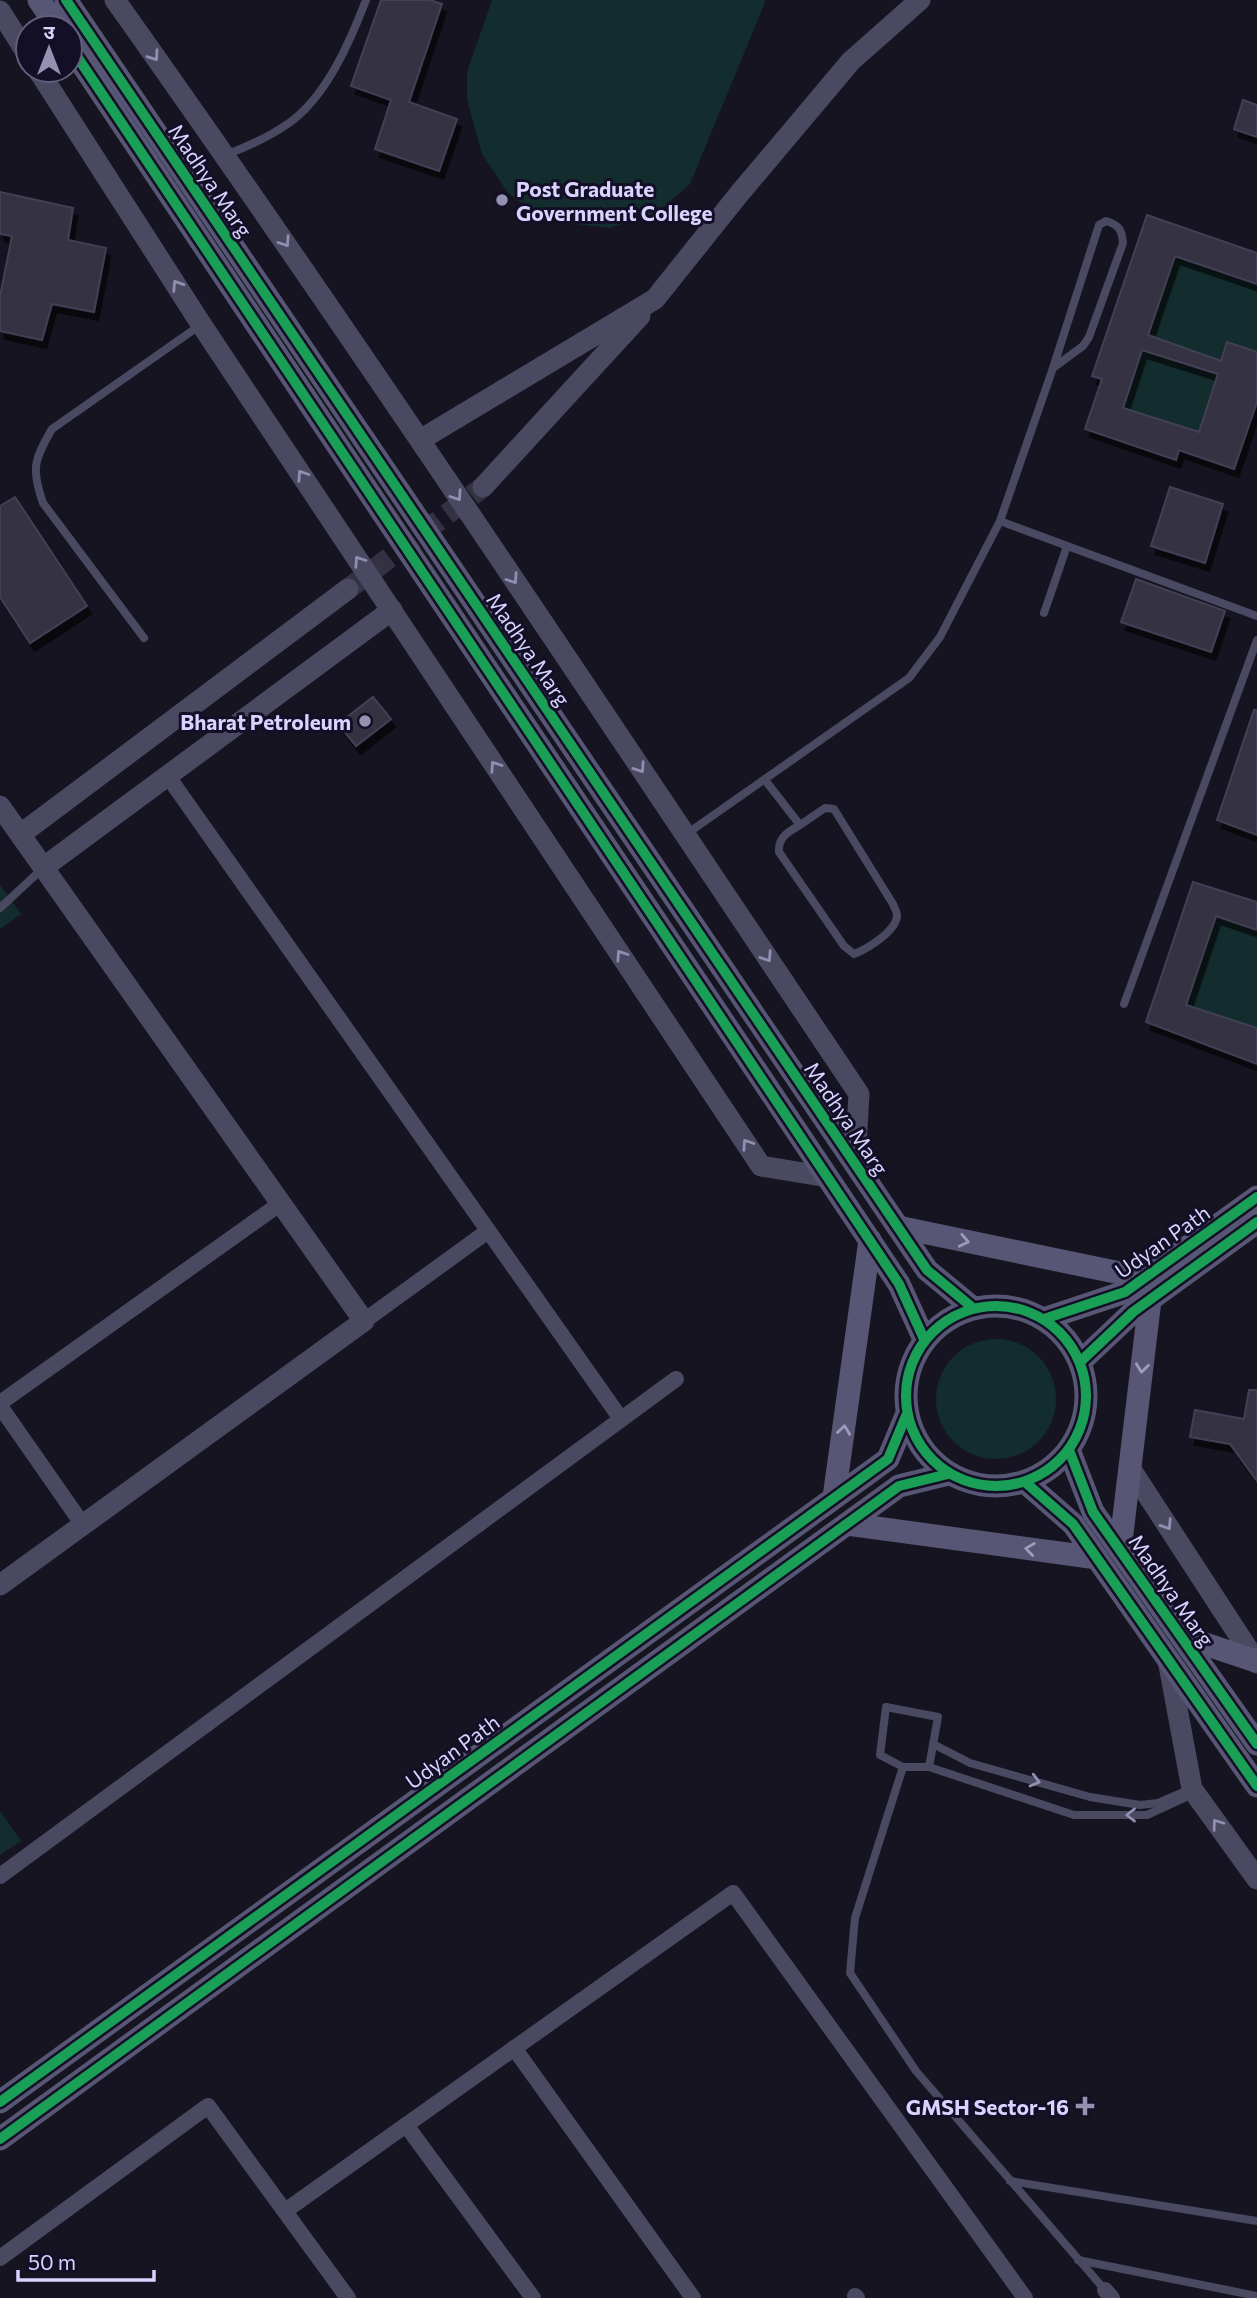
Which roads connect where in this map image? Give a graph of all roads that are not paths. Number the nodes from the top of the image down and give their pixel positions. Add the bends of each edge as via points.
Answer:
1 (66, 0) edge
2 (115, 0) edge
3 (366, 0) edge
4 (920, 0) edge
5 (0, 11) edge
6 (14, 33) edge
7 (84, 67) edge
8 (47, 84) edge
9 (225, 155) junction
10 (655, 299) junction
11 (201, 324) junction
12 (1053, 368) junction
13 (420, 440) junction
14 (483, 488) tunnel mouth
15 (1000, 522) junction
16 (1067, 546) junction
17 (348, 589) tunnel mouth
18 (392, 610) junction
19 (1044, 613) dead end
20 (1257, 617) edge
21 (144, 638) dead end
22 (1257, 640) edge
23 (167, 775) junction
24 (765, 780) junction
25 (0, 806) edge
26 (800, 825) junction
27 (21, 834) junction
28 (685, 835) junction
29 (44, 867) junction
30 (0, 908) edge
31 (1124, 1004) dead end
32 (855, 1163) junction
33 (828, 1177) junction
34 (1257, 1196) edge
35 (281, 1203) junction
36 (1257, 1222) edge
37 (898, 1227) junction
38 (488, 1231) junction
39 (870, 1240) junction
40 (1144, 1278) junction
41 (1150, 1300) junction
42 (972, 1308) junction
43 (1044, 1319) junction
44 (364, 1321) junction
45 (924, 1339) junction
46 (1080, 1362) junction
47 (676, 1378) dead end
48 (0, 1405) edge
49 (906, 1416) junction
50 (621, 1419) junction
51 (1069, 1450) junction
52 (1130, 1468) junction
53 (948, 1474) junction
54 (1025, 1482) junction
55 (834, 1497) junction
56 (847, 1524) junction
57 (83, 1525) junction
58 (1120, 1550) junction
59 (1097, 1558) junction
60 (0, 1585) edge
61 (1181, 1636) junction
62 (1167, 1658) junction
63 (1256, 1662) edge
64 (933, 1744) junction
65 (1257, 1744) edge
66 (903, 1767) junction
67 (929, 1767) junction
68 (1257, 1786) edge
69 (1192, 1789) junction
70 (0, 1876) edge
71 (1257, 1879) edge
72 (514, 2048) junction
73 (0, 2102) edge
74 (406, 2125) junction
75 (0, 2139) edge
76 (1010, 2181) junction
77 (285, 2211) junction
78 (1257, 2221) edge
79 (0, 2258) edge
80 (1078, 2260) junction
81 (1108, 2294) edge
82 (1257, 2296) edge
83 (345, 2297) edge
84 (533, 2298) edge
85 (693, 2298) edge
86 (1026, 2298) edge

1 - 32 main road, Madhya Marg
2 -> 9 street
3 - 9 lane via 324,86 290,122
4 - 10 street via 851,61
5 - 6 street
7 - 33 main road, Madhya Marg
11 -> 8 street
9 -> 13 street
10 - 13 street
10 - 14 street
18 -> 11 street
11 - 21 lane via 52,429 37,455 35,480 43,503
12 - 12 lane via 1099,225 1106,221 1115,224 1123,243 1089,337
12 - 15 lane
13 -> 28 street
15 - 16 lane
15 - 24 lane via 940,637 909,678
16 - 19 lane
16 - 20 lane
17 - 27 street
18 - 23 street
33 -> 18 street via 761,1166
22 - 31 lane
23 - 29 street
23 - 38 street
24 - 26 lane
24 - 28 lane
25 - 27 street
26 - 26 lane via 825,808 834,809 893,904 897,914 894,925 863,950 854,954 844,946 779,852 785,834
27 - 29 street
28 -> 32 street via 859,1094
29 - 30 lane
29 - 35 street
32 - 37 main road, Madhya Marg
33 - 39 main road, Madhya Marg
34 - 40 main road, Udyan Path
35 - 44 street
35 - 48 street
36 - 41 main road, Udyan Path
37 -> 40 main road
37 - 42 main road, Madhya Marg via 927,1270
38 - 44 street
38 - 50 street
39 - 45 main road, Madhya Marg via 899,1284
55 -> 39 main road
40 - 43 main road, Udyan Path via 1125,1292
41 - 46 main road, Udyan Path
41 -> 52 main road
42 - 43 main road via 1005,1306
42 - 45 main road via 951,1317
43 - 46 main road
44 - 57 street
45 - 49 main road via 910,1363
46 - 51 main road via 1086,1388 1084,1416
47 - 50 street
48 - 57 street
49 - 53 main road via 912,1434
49 - 55 main road, Udyan Path via 888,1459
50 - 70 street
51 - 54 main road
51 - 58 main road, Madhya Marg via 1093,1512
52 - 58 main road
52 -> 63 street
53 - 54 main road via 989,1487
53 - 56 main road via 899,1486
54 - 59 main road, Madhya Marg via 1073,1524
55 - 73 main road, Udyan Path
59 -> 56 main road
56 - 75 main road
57 - 60 street
58 - 61 main road, Madhya Marg
59 - 62 main road, Madhya Marg
61 - 63 main road
61 - 65 main road, Madhya Marg
62 - 68 main road, Madhya Marg
62 - 69 street
64 - 66 lane via 938,1717 886,1707 880,1755
64 - 67 lane
64 -> 69 lane via 970,1763 1090,1797 1140,1805
66 - 67 lane
66 - 76 lane via 855,1918 850,1973 916,2071
69 -> 67 lane via 1186,1797 1147,1815 1074,1815
71 -> 69 street
72 - 74 street
72 - 85 street
72 - 86 street via 733,1893
74 - 77 street
74 - 84 street
76 - 78 lane
76 - 80 lane
77 - 79 street via 208,2106
77 - 83 street
80 - 81 lane
80 - 82 lane

